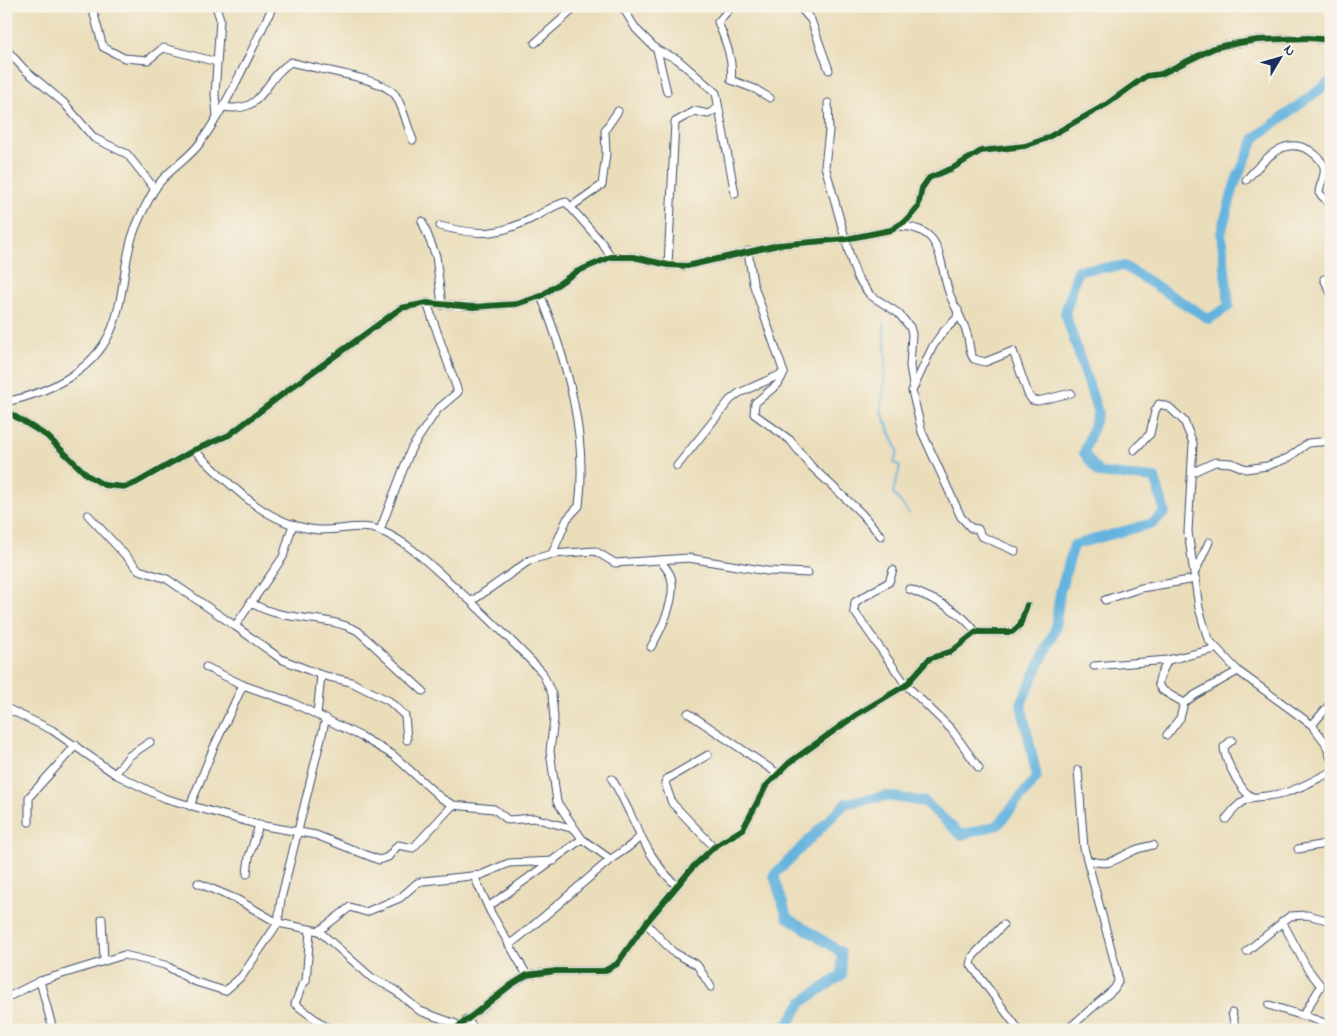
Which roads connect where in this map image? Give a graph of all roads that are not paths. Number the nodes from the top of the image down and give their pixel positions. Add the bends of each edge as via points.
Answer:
1 (216, 6) edge
2 (273, 6) edge
3 (577, 6) edge
4 (622, 6) edge
5 (732, 6) edge
6 (799, 6) edge
7 (93, 11) dead end
8 (1331, 40) edge
9 (535, 43) dead end
10 (6, 49) edge
11 (656, 50) junction
12 (217, 62) junction
13 (829, 70) dead end
14 (667, 92) dead end
15 (770, 98) dead end
16 (828, 103) dead end
17 (224, 107) junction
18 (718, 108) junction
19 (618, 111) dead end
20 (217, 117) junction
21 (413, 140) dead end
22 (1246, 180) dead end
23 (155, 189) junction
24 (735, 194) dead end
25 (1331, 205) edge
26 (572, 206) junction
27 (422, 221) dead end
28 (440, 226) dead end
29 (899, 226) junction
30 (846, 239) junction
31 (748, 250) junction
32 (611, 257) junction
33 (668, 265) junction
34 (1324, 279) dead end
35 (1331, 293) edge
36 (541, 296) junction
37 (427, 303) junction
38 (442, 305) junction
39 (958, 309) junction
40 (784, 373) junction
41 (913, 386) junction
42 (1070, 393) dead end
43 (6, 402) edge
44 (6, 410) edge
45 (1331, 441) edge
46 (194, 450) junction
47 (1134, 450) dead end
48 (677, 466) dead end
49 (1193, 472) junction
50 (88, 515) dead end
51 (293, 524) junction
52 (380, 530) junction
53 (881, 536) dead end
54 (1209, 542) dead end
55 (1015, 551) dead end
56 (552, 554) junction
57 (661, 561) junction
58 (893, 570) dead end
59 (808, 573) dead end
60 (1196, 575) junction
61 (909, 589) dead end
62 (1105, 600) dead end
63 (472, 601) junction
64 (250, 602) junction
65 (1027, 605) dead end
66 (235, 626) junction
67 (976, 632) junction
68 (651, 647) dead end
69 (1215, 649) junction
70 (1168, 660) junction
71 (1094, 666) dead end
72 (206, 667) dead end
73 (1238, 672) junction
74 (321, 675) junction
75 (243, 685) junction
76 (906, 686) junction
77 (423, 691) dead end
78 (1184, 703) junction
79 (1331, 703) edge
80 (6, 708) edge
81 (688, 713) dead end
82 (317, 715) junction
83 (326, 718) junction
84 (1312, 725) junction
85 (1166, 734) dead end
86 (407, 740) dead end
87 (1232, 740) dead end
88 (150, 742) dead end
89 (76, 745) junction
90 (1329, 745) edge
91 (708, 756) dead end
92 (1331, 760) edge
93 (979, 768) dead end
94 (1078, 770) dead end
95 (1331, 772) edge
96 (777, 773) junction
97 (115, 774) junction
98 (612, 779) dead end
99 (1251, 796) junction
100 (453, 805) junction
101 (190, 806) junction
102 (1226, 819) dead end
103 (29, 822) dead end
104 (259, 825) junction
105 (574, 829) junction
106 (299, 831) junction
107 (640, 836) junction
108 (582, 839) junction
109 (1331, 843) edge
110 (1153, 845) dead end
111 (714, 848) junction
112 (1298, 849) dead end
113 (610, 860) junction
114 (1088, 860) junction
115 (554, 861) junction
116 (247, 874) dead end
117 (474, 876) junction
118 (198, 883) dead end
119 (677, 886) junction
120 (488, 907) junction
121 (102, 919) dead end
122 (1282, 921) junction
123 (1331, 921) edge
124 (278, 923) junction
125 (646, 923) junction
126 (1003, 925) dead end
127 (310, 931) junction
128 (319, 931) junction
129 (509, 945) junction
130 (1247, 951) dead end
131 (104, 961) junction
132 (526, 975) junction
133 (40, 981) junction
134 (711, 986) dead end
135 (6, 998) edge
136 (1269, 1005) dead end
137 (1232, 1013) dead end
138 (1304, 1014) junction
139 (466, 1019) junction
140 (1322, 1022) junction
141 (1331, 1026) edge
142 (457, 1027) edge
143 (53, 1030) edge
144 (330, 1030) edge
145 (476, 1030) edge
146 (1019, 1030) edge
147 (1068, 1030) edge
148 (1236, 1030) edge
149 (1326, 1030) edge

1 - 12 street via 220,19
2 - 17 street
3 - 9 street
4 - 11 street via 636,29
5 - 15 street via 718,22 728,46 731,80
6 - 13 street via 812,20
7 - 12 street via 103,47 124,58 148,60 163,48
8 - 29 street via 1258,40 1226,45 1161,74 1146,76 1107,104 1045,140 1025,146 981,151 929,178 922,188 918,207
10 - 23 street via 24,70 64,103 94,138 127,154
11 - 14 street
11 - 18 street via 677,59 713,88
12 - 20 street
16 - 30 street via 825,166
17 - 20 street
17 - 21 street via 240,109 257,102 270,80 291,62 370,80 390,89 399,102
18 - 24 street
18 - 33 street via 708,114 695,111 675,122
19 - 26 street via 605,130 602,185
20 - 23 street via 199,145
22 - 25 street via 1275,151 1290,144 1298,145 1321,161 1324,168 1320,194
23 - 43 street via 131,241 114,322 103,343 80,369 57,385
26 - 28 street via 563,203 494,233 469,233
26 - 32 street
27 - 38 street via 436,256
29 - 30 street
29 - 39 street via 918,228 933,240 941,257 950,295
30 - 31 street
30 - 41 street via 862,286 898,313 910,327
31 - 33 street via 687,266
31 - 40 street via 753,283
32 - 33 street via 633,257
32 - 36 street via 576,272
34 - 35 street
36 - 38 street via 517,304
36 - 56 street via 570,389 580,441 579,506 567,520
37 - 38 street
37 - 46 street via 392,312 245,425 229,436
37 - 52 street via 458,392 437,410 412,449
39 - 41 street via 957,318 938,337
39 - 42 street via 974,359 984,362 1013,351 1032,400
40 - 48 street via 738,393
40 - 53 street via 778,384 756,404 754,414 790,440 811,466
41 - 55 street via 916,415 922,432 961,517 981,536
44 - 46 street via 48,436 87,475 104,485 115,487 136,483
45 - 49 street via 1308,443 1288,458 1267,466 1246,469 1231,463 1215,462
46 - 51 street via 266,513
47 - 49 street via 1150,434 1157,406 1165,404 1189,430 1193,443
49 - 60 street via 1187,522
50 - 66 street via 139,570 167,578
51 - 52 street via 320,530 364,527
51 - 64 street via 283,557
52 - 63 street via 414,550
54 - 60 street
56 - 57 street via 596,551 615,562
56 - 63 street via 530,560
57 - 59 street via 690,558 767,571
57 - 68 street via 672,580 671,591 666,618
58 - 76 street via 888,582 860,597 853,606
60 - 62 street
60 - 69 street via 1203,624
61 - 67 street via 960,613
63 - 105 street via 542,672 549,684 554,719 550,751 554,793 562,813
64 - 66 street
64 - 77 street via 283,616 348,625
65 - 67 street via 1020,624 1012,632
66 - 74 street via 281,659
67 - 76 street via 952,652 924,662
69 - 70 street
69 - 73 street
70 - 71 street
70 - 78 street via 1158,677 1158,684
72 - 75 street
73 - 78 street
73 - 84 street
74 - 82 street
74 - 86 street via 351,682 389,701 405,716
75 - 82 street
75 - 101 street
76 - 93 street via 951,729
76 - 96 street via 856,714
78 - 85 street via 1180,718
79 - 84 street
80 - 89 street
81 - 96 street
82 - 83 street
83 - 100 street via 393,755
83 - 106 street
84 - 90 street
87 - 99 street via 1224,747 1226,758 1244,791
88 - 97 street via 129,756
89 - 97 street
89 - 103 street via 29,797
90 - 92 street
91 - 111 street via 665,783 672,803
94 - 114 street via 1082,834
95 - 99 street via 1286,792
96 - 111 street via 766,786 743,829
97 - 101 street via 140,788
98 - 107 street
99 - 102 street via 1236,805
100 - 105 street via 494,810 508,820 534,818
100 - 106 street via 413,848 398,845 383,860
101 - 104 street
104 - 106 street
104 - 116 street
105 - 108 street
106 - 124 street
107 - 113 street
107 - 119 street via 655,862
108 - 113 street
108 - 115 street
109 - 112 street
110 - 114 street via 1134,850 1112,863 1099,864
111 - 119 street
113 - 129 street
114 - 147 street via 1118,982
115 - 117 street via 509,863
115 - 120 street
117 - 120 street
117 - 128 street via 417,883 400,898 366,912 350,907
118 - 124 street via 238,900
119 - 125 street
120 - 129 street
121 - 131 street
122 - 123 street via 1298,914
122 - 130 street
122 - 138 street via 1307,968 1321,986
124 - 127 street
124 - 131 street via 242,976 224,991 193,981 151,960 124,955
125 - 132 street via 610,969
125 - 134 street via 673,952 697,965
126 - 146 street via 971,961
127 - 128 street
127 - 144 street via 306,981 295,1004
128 - 142 street via 372,978 392,988 420,1011
129 - 132 street
131 - 133 street
132 - 139 street
133 - 135 street
133 - 143 street
136 - 138 street
137 - 148 street
138 - 140 street
139 - 142 street
139 - 145 street
140 - 141 street
140 - 149 street

